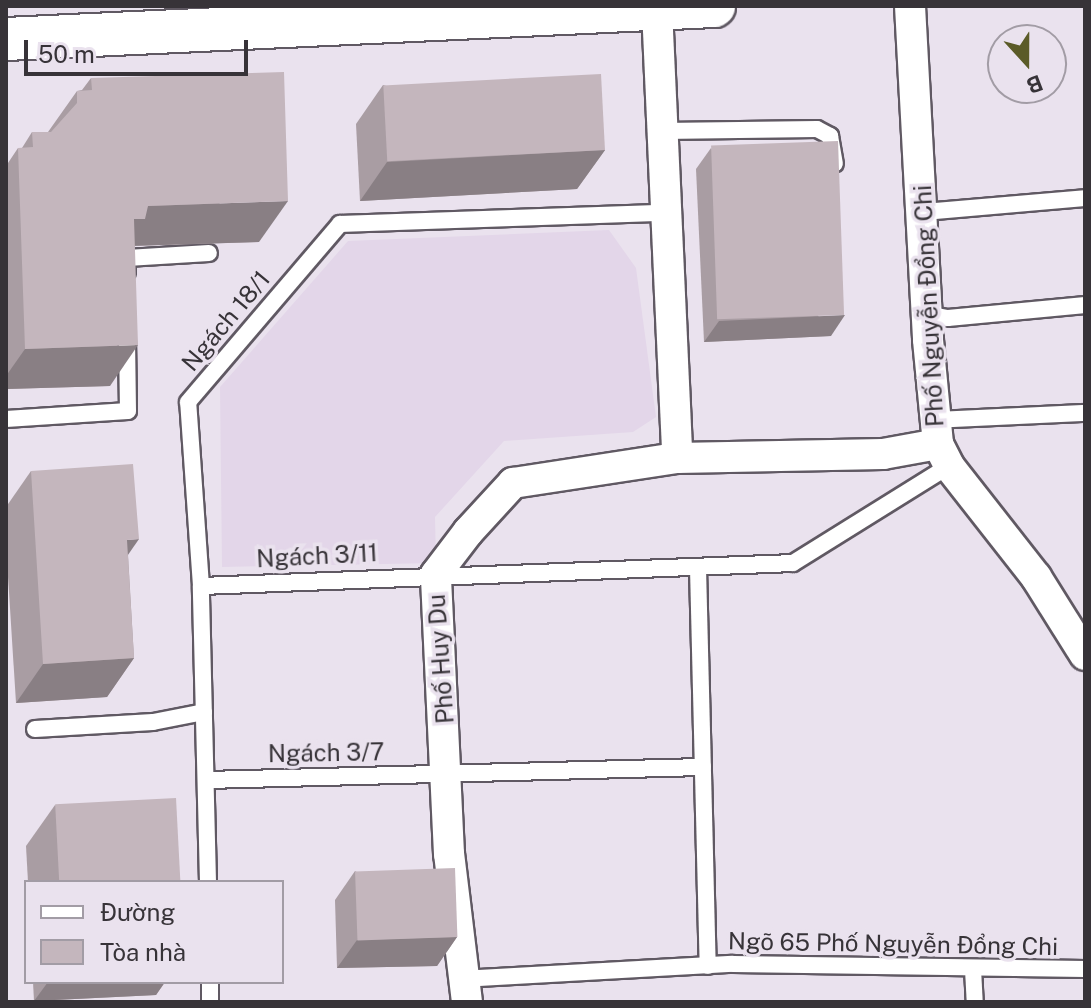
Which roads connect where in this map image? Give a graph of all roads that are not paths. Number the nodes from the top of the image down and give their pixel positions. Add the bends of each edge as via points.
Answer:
1 (714, 6) edge
2 (910, 6) edge
3 (657, 9) junction
4 (6, 39) edge
5 (662, 131) junction
6 (837, 179) edge
7 (1085, 198) edge
8 (923, 212) junction
9 (663, 213) junction
10 (209, 253) edge
11 (127, 289) edge
12 (1085, 305) edge
13 (927, 314) junction
14 (127, 319) edge
15 (1085, 413) edge
16 (6, 419) edge
17 (940, 443) junction
18 (677, 458) junction
19 (698, 568) junction
20 (436, 574) junction
21 (201, 586) junction
22 (1085, 655) edge
23 (204, 712) junction
24 (35, 729) dead end
25 (703, 767) junction
26 (447, 774) junction
27 (206, 780) junction
28 (208, 880) edge
29 (708, 966) junction
30 (973, 969) junction
31 (1085, 969) edge
32 (464, 990) edge
33 (975, 1002) edge

1 - 3 main road
2 - 8 street, Phố Nguyễn Đổng Chi
3 - 4 main road
3 - 5 street
5 - 6 lane via 817,129 830,136
5 - 9 street
7 - 8 lane
8 - 13 street, Phố Nguyễn Đổng Chi
9 - 18 street
9 - 21 lane, Ngách 18/1 via 340,224 188,402
10 - 11 lane via 127,258
12 - 13 lane via 948,318
13 - 17 street, Phố Nguyễn Đổng Chi
14 - 16 lane via 128,411
15 - 17 lane
17 - 18 street, Phố Huy Du via 883,454
17 - 19 lane, Ngách 3/11 via 793,563
17 - 22 street
18 - 20 street, Phố Huy Du via 513,483
19 - 20 lane, Ngách 3/11
19 - 25 lane
20 - 21 lane, Ngách 3/11
20 - 26 street, Phố Huy Du
21 - 23 lane, Ngách 18/1
23 - 24 lane via 153,722
23 - 27 lane, Ngách 18/1
25 - 26 lane, Ngách 3/7
25 - 29 lane
26 - 27 lane, Ngách 3/7
26 - 32 street, Phố Huy Du
27 - 28 lane, Ngách 18/1
29 - 30 lane, Ngõ 65 Phố Nguyễn Đổng Chi
29 - 32 lane, Ngõ 65 Phố Nguyễn Đổng Chi
30 - 31 lane, Ngõ 65 Phố Nguyễn Đổng Chi
30 - 33 lane

